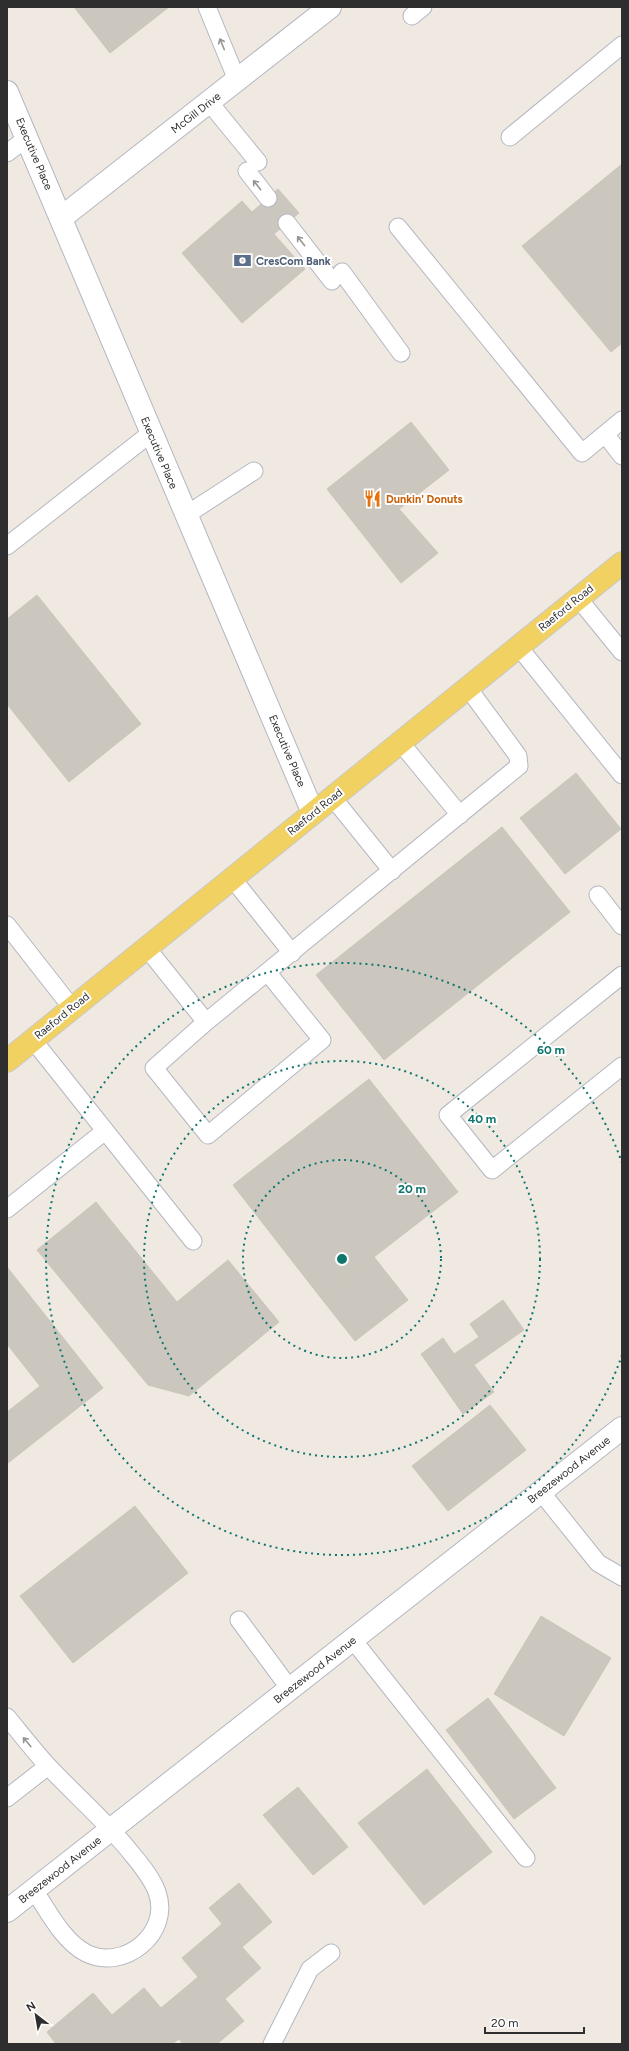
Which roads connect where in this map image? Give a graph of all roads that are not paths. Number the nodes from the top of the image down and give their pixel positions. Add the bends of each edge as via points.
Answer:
1 (207, 7) edge
2 (330, 7) edge
3 (622, 45) edge
4 (237, 80) junction
5 (7, 92) edge
6 (209, 102) junction
7 (510, 136) dead end
8 (26, 138) junction
9 (7, 153) edge
10 (268, 198) dead end
11 (61, 218) junction
12 (287, 223) dead end
13 (398, 227) dead end
14 (401, 353) dead end
15 (622, 420) edge
16 (151, 433) junction
17 (605, 434) junction
18 (622, 456) edge
19 (254, 471) dead end
20 (186, 515) junction
21 (7, 546) edge
22 (622, 563) edge
23 (578, 598) junction
24 (518, 646) junction
25 (622, 652) edge
26 (468, 688) junction
27 (400, 742) junction
28 (622, 775) edge
29 (333, 798) junction
30 (314, 813) junction
31 (460, 815) junction
32 (392, 871) junction
33 (232, 878) junction
34 (598, 895) dead end
35 (7, 925) edge
36 (622, 926) edge
37 (146, 947) junction
38 (292, 953) junction
39 (268, 973) junction
40 (622, 975) edge
41 (72, 1008) junction
42 (206, 1022) junction
43 (33, 1040) junction
44 (7, 1061) edge
45 (622, 1066) edge
46 (105, 1131) junction
47 (7, 1209) edge
48 (193, 1241) dead end
49 (622, 1428) edge
50 (541, 1492) junction
51 (622, 1577) edge
52 (239, 1620) dead end
53 (353, 1640) junction
54 (290, 1689) junction
55 (7, 1717) edge
56 (48, 1766) junction
57 (7, 1798) edge
58 (113, 1829) junction
59 (526, 1858) dead end
60 (34, 1890) junction
61 (7, 1911) edge
62 (331, 1953) dead end
63 (272, 2044) edge

4 -> 1 lane
2 - 4 street, McGill Drive
3 - 7 lane
4 - 6 street, McGill Drive
5 - 8 street, Executive Place
10 -> 6 lane via 252,167
6 - 11 street, McGill Drive
8 - 9 lane
8 - 11 street, Executive Place
11 - 16 street, Executive Place
14 -> 12 lane via 337,276
13 - 17 lane via 582,453
15 - 17 lane
16 - 20 street, Executive Place
16 - 21 lane
17 - 18 lane
19 - 20 lane
20 - 30 street, Executive Place
22 - 23 main road, Raeford Road
23 - 24 main road, Raeford Road
23 - 25 lane
24 - 26 main road, Raeford Road
24 - 28 lane
26 - 27 main road, Raeford Road
26 - 31 lane via 518,756 519,766
27 - 29 main road, Raeford Road
27 - 31 lane
29 - 30 main road, Raeford Road
29 - 32 lane
30 - 33 main road, Raeford Road
31 - 32 lane
32 - 38 lane
33 - 37 main road, Raeford Road
33 - 38 lane
34 - 36 lane
35 - 41 lane
37 - 41 main road, Raeford Road
37 - 42 lane
38 - 39 lane
39 - 42 lane
39 - 42 lane via 322,1040 208,1135 154,1068
40 - 45 lane via 448,1115 492,1170
41 - 43 main road, Raeford Road
43 - 44 main road, Raeford Road
43 - 46 lane
46 - 47 lane
46 - 48 lane
49 - 50 street, Breezewood Avenue
50 - 51 lane via 598,1563
50 - 53 street, Breezewood Avenue
52 - 54 lane
53 - 54 street, Breezewood Avenue
53 - 59 lane
54 - 58 street, Breezewood Avenue
56 -> 55 lane
56 - 57 lane
56 - 58 lane
58 - 60 street, Breezewood Avenue
58 - 60 lane via 140,1863 157,1892 159,1908 156,1925 148,1940 135,1951 120,1957 103,1958 86,1953 72,1943
60 - 61 street, Breezewood Avenue
62 - 63 lane via 310,1969

